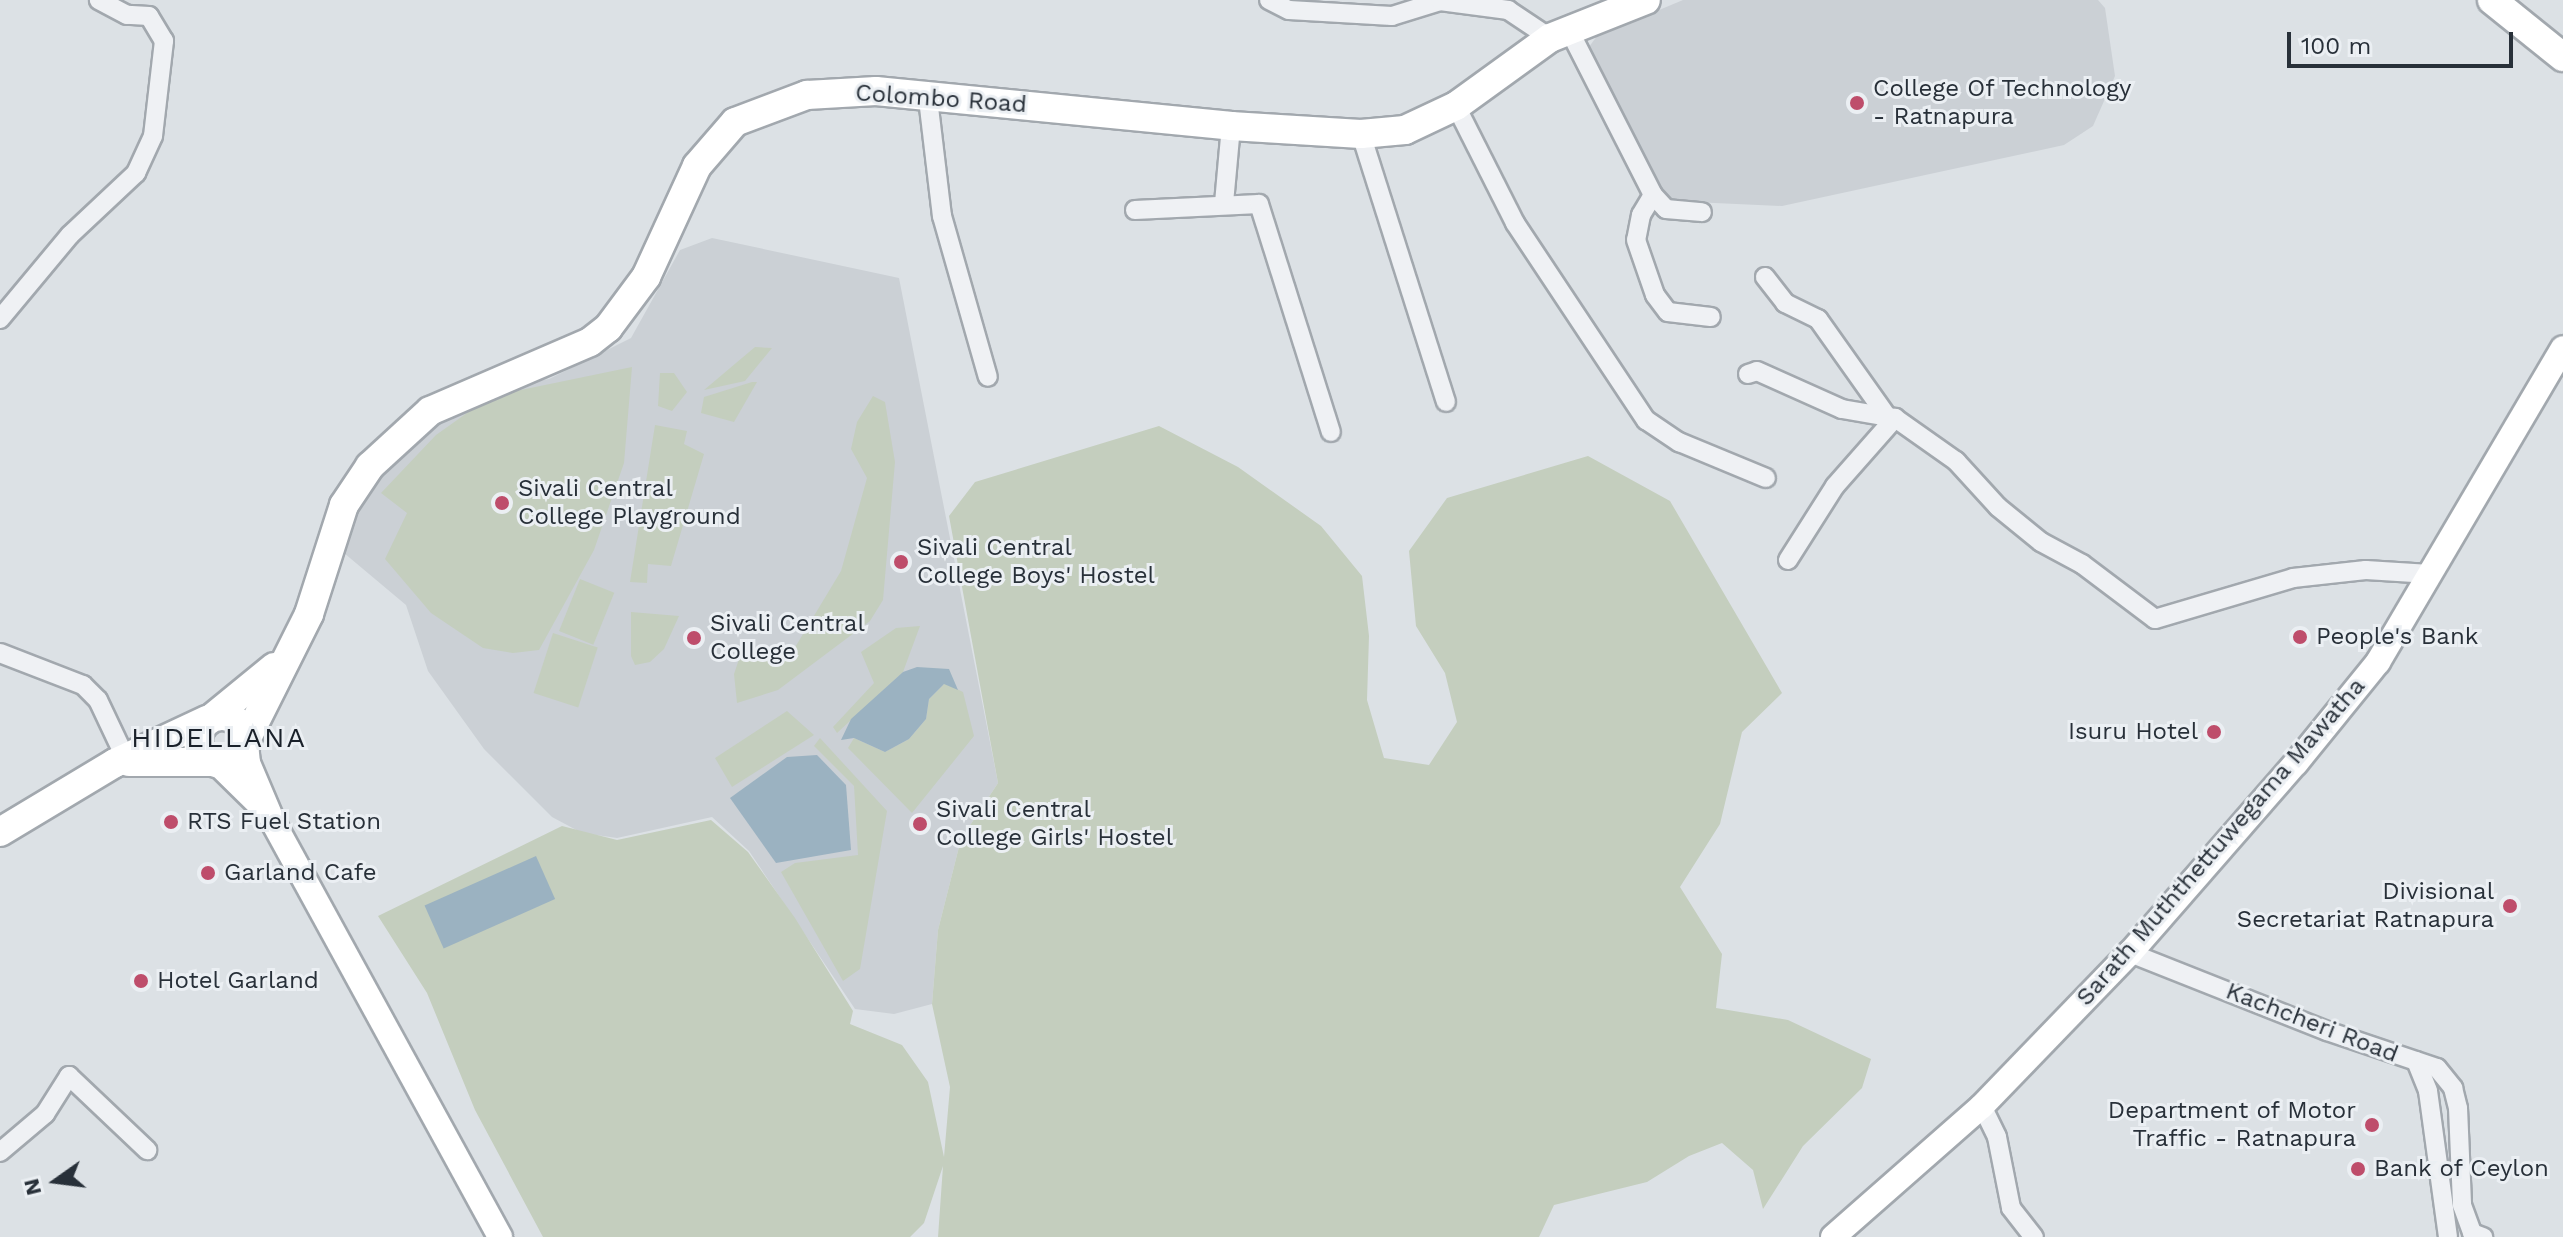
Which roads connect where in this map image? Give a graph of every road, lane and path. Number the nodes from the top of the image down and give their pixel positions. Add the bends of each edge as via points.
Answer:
1 (99, 0) edge
2 (1269, 0) edge
3 (1646, 0) edge
4 (2492, 0) edge
5 (1559, 33) junction
6 (2563, 57) edge
7 (928, 99) junction
8 (1456, 106) junction
9 (1231, 126) junction
10 (1361, 134) junction
11 (1653, 195) junction
12 (1224, 203) junction
13 (1135, 210) dead end
14 (1702, 212) dead end
15 (1765, 277) dead end
16 (1711, 317) dead end
17 (0, 319) edge
18 (2563, 348) edge
19 (1748, 374) dead end
20 (988, 377) dead end
21 (1446, 402) dead end
22 (1891, 417) junction
23 (1331, 432) dead end
24 (1766, 478) dead end
25 (1788, 560) dead end
26 (2430, 574) junction
27 (292, 649) junction
28 (0, 653) edge
29 (210, 719) junction
30 (246, 742) junction
31 (120, 760) junction
32 (215, 763) junction
33 (273, 822) junction
34 (0, 832) edge
35 (2130, 953) junction
36 (2416, 1061) junction
37 (1982, 1106) junction
38 (147, 1150) dead end
39 (0, 1152) edge
40 (500, 1237) edge
41 (1833, 1237) edge
42 (2034, 1237) edge
43 (2448, 1237) edge
44 (2483, 1237) edge

1 - 17 street via 127,15 149,16 164,41 153,136 136,173 70,235
2 - 5 street via 1289,10 1392,16 1418,3 1453,2 1508,10
3 - 5 highway, Colombo Road
4 - 6 highway
5 - 8 highway, Colombo Road
5 - 11 street
7 - 9 highway, Colombo Road
7 - 20 street via 942,216
7 - 27 highway, Colombo Road via 876,91 807,95 735,122 697,166 646,277 608,328 590,342 430,411 370,466 344,505 309,614
8 - 10 highway, Colombo Road via 1405,130
8 - 24 street via 1515,223 1646,420 1679,442
9 - 10 highway, Colombo Road
9 - 12 street
10 - 21 street
11 - 14 street via 1666,209
11 - 16 street via 1641,215 1636,240 1655,295 1668,312
12 - 13 street
12 - 23 street via 1259,204
15 - 22 street via 1785,303 1818,319
18 - 26 main road, Sarath Muththettuwegama Mawatha
19 - 22 street via 1757,371 1842,409
22 - 25 street via 1835,486
22 - 26 street via 1956,461 1998,507 2041,542 2082,564 2155,619 2293,578 2366,570
26 - 35 main road, Sarath Muththettuwegama Mawatha via 2378,662
27 - 29 highway, Colombo Road via 247,695
27 - 30 highway, Colombo Road
28 - 31 street via 83,685 98,700
29 - 30 highway via 236,720
29 - 31 highway, Colombo Road
29 - 32 highway via 198,743
30 - 32 highway via 237,760
30 - 33 main road via 248,763
31 - 32 highway
31 - 34 highway, Colombo Road
32 - 33 main road
33 - 40 main road
35 - 36 street, Kachcheri Road
35 - 37 main road, Sarath Muththettuwegama Mawatha
36 - 43 street, Kachcheri Road via 2428,1091
36 - 44 street via 2437,1068 2453,1088 2462,1205 2472,1233
37 - 41 main road, Sarath Muththettuwegama Mawatha
37 - 42 street via 1997,1137 2011,1208
38 - 39 street via 69,1076 45,1114

